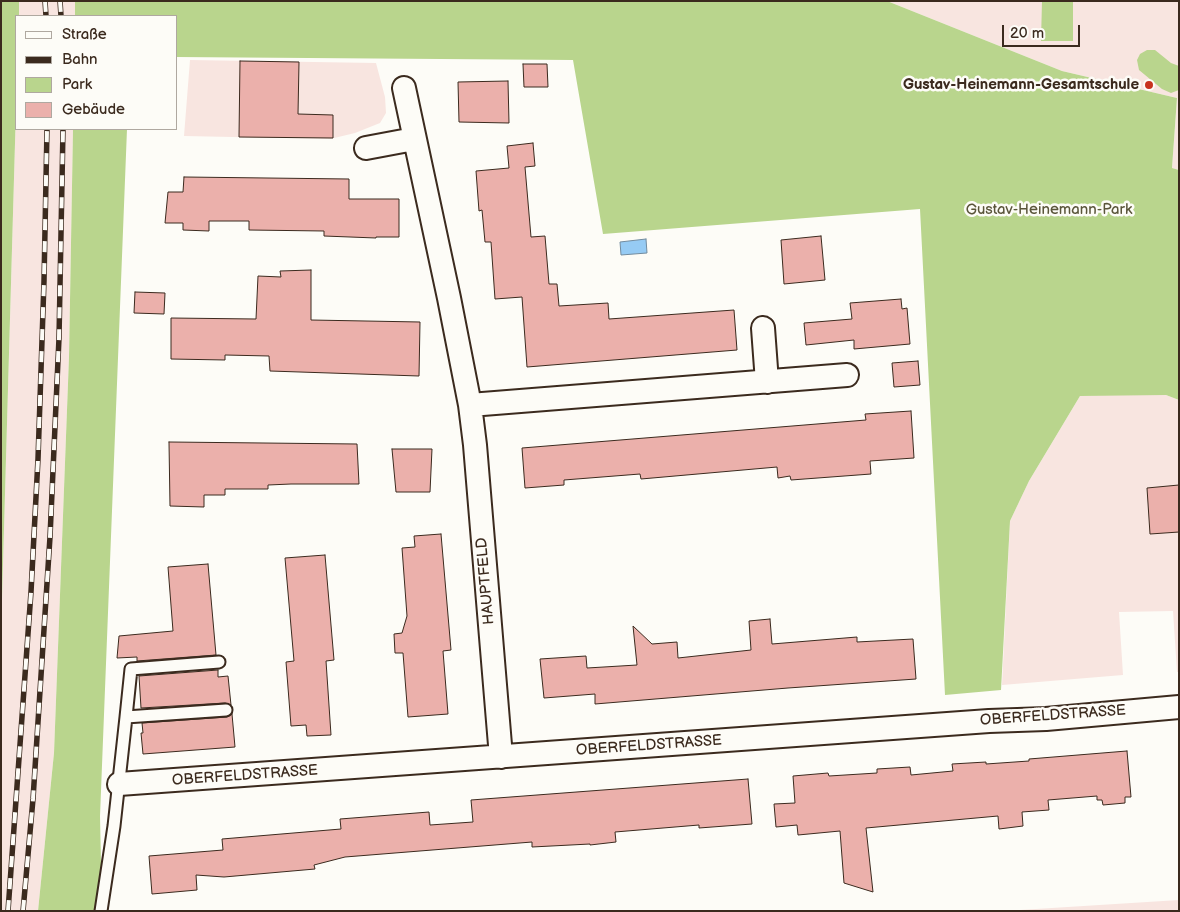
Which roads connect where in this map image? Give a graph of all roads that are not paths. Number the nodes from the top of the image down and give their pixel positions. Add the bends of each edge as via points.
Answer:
1 (404, 88) dead end
2 (414, 139) junction
3 (366, 148) dead end
4 (763, 328) dead end
5 (847, 375) dead end
6 (767, 382) junction
7 (470, 405) junction
8 (219, 662) dead end
9 (1179, 707) edge
10 (226, 710) dead end
11 (126, 717) junction
12 (500, 757) junction
13 (120, 784) junction
14 (101, 911) edge

1 - 2 street, HAUPTFELD
2 - 3 street
2 - 7 street, HAUPTFELD
4 - 6 street
5 - 6 street
6 - 7 street
7 - 12 street, HAUPTFELD
8 - 11 lane via 131,669
9 - 12 street, OBERFELDSTRASSE
10 - 11 lane
11 - 13 lane
12 - 13 street, OBERFELDSTRASSE
13 - 14 lane

